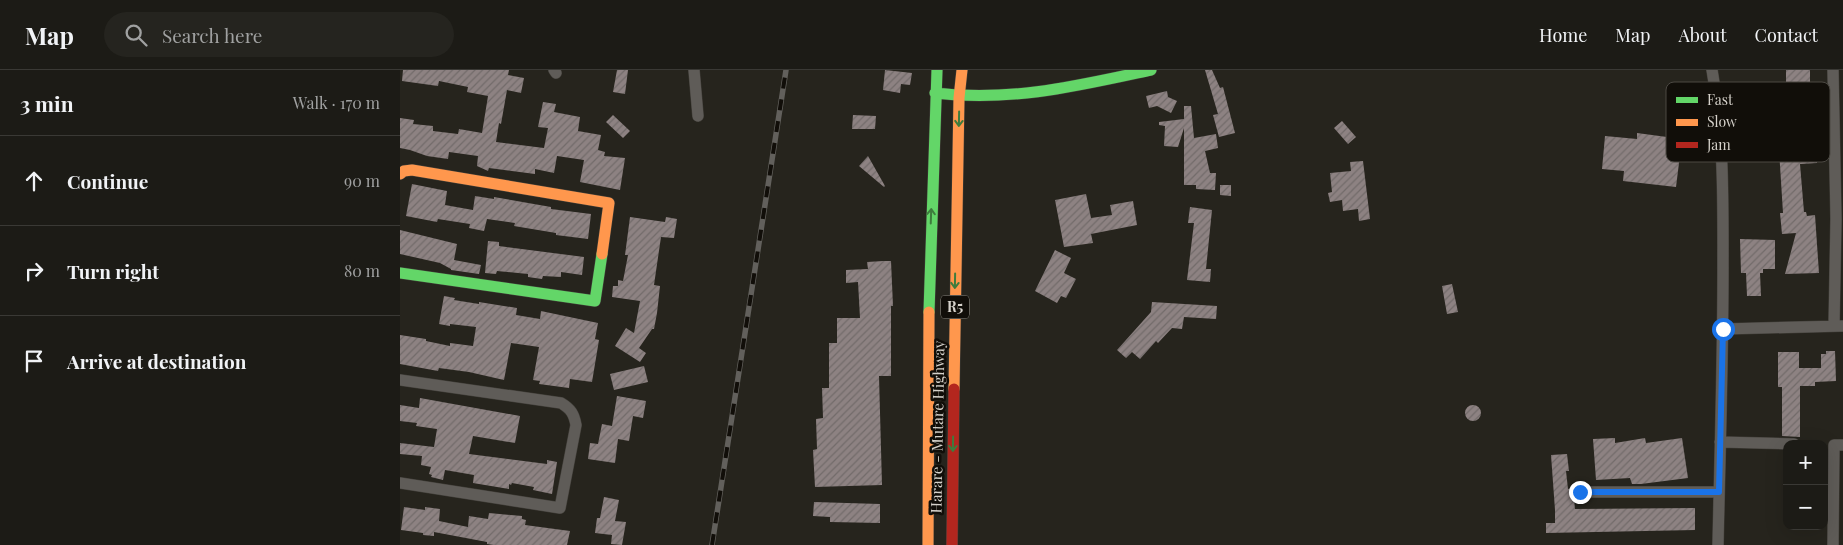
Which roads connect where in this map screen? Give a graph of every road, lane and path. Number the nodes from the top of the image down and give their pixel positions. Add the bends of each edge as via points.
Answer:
1 (694, 70) edge
2 (937, 70) edge
3 (962, 70) edge
4 (1151, 70) edge
5 (1833, 70) edge
6 (935, 93) junction
7 (959, 98) junction
8 (698, 116) dead end
9 (1723, 162) edge
10 (400, 174) edge
11 (1839, 219) edge
12 (400, 273) edge
13 (1839, 326) edge
14 (1723, 329) junction
15 (400, 380) edge
16 (1720, 442) junction
17 (1783, 444) edge
18 (1834, 445) edge
19 (400, 484) edge
20 (1580, 492) dead end
21 (1719, 492) junction
22 (928, 545) edge
23 (952, 545) edge
24 (1718, 545) edge
25 (1833, 545) edge

1 - 8 street
2 - 6 main road, Harare - Mutare Highway / R5
3 - 7 main road, Harare - Mutare Highway / R5
4 - 7 main road via 1045,92
5 - 11 street
6 - 7 main road
22 -> 6 main road, Harare - Mutare Highway / R5 via 929,281
7 -> 23 main road, Harare - Mutare Highway / R5
9 - 14 street
10 - 12 main road via 412,170 609,203 594,301
11 - 13 street
13 - 14 street
14 - 16 street
15 - 19 street via 561,403 570,408 576,425 560,508
16 - 17 street
16 - 21 street
18 - 25 street
20 - 21 street
21 - 24 street

